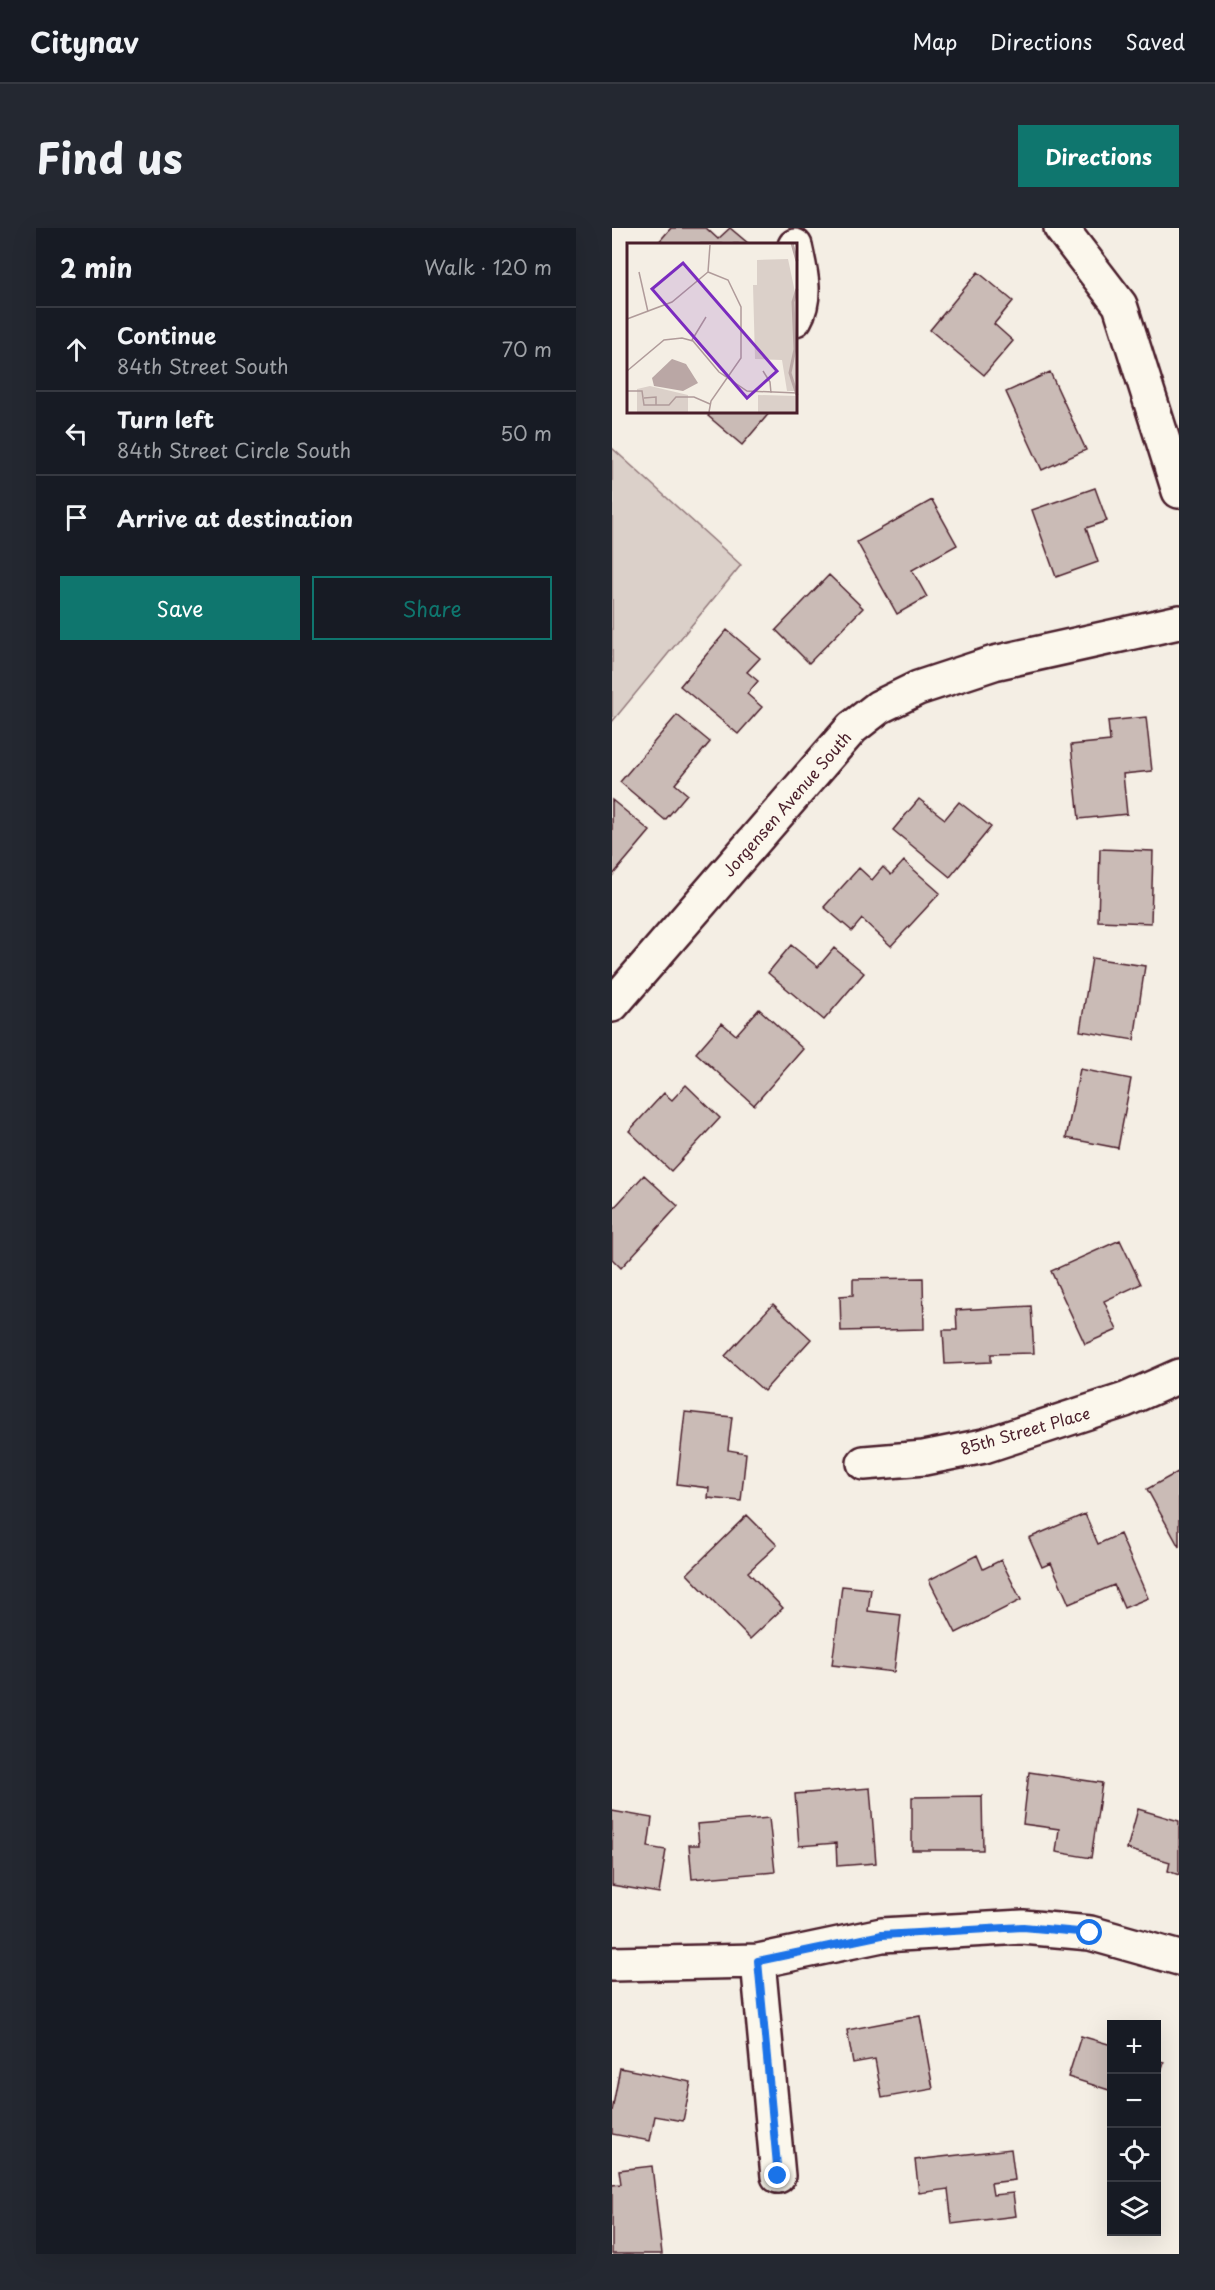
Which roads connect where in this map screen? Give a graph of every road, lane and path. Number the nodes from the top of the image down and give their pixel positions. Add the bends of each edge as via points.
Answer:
1 (792, 228) edge
2 (1061, 228) edge
3 (795, 243) edge
4 (796, 251) edge
5 (796, 317) edge
6 (1179, 491) edge
7 (1179, 622) edge
8 (612, 1005) edge
9 (1179, 1376) edge
10 (864, 1463) dead end
11 (1179, 1958) edge
12 (758, 1961) junction
13 (612, 1964) edge
14 (778, 2176) dead end

1 - 3 street
2 - 6 street via 1120,305
4 - 5 street via 802,285 801,308
7 - 8 street, Jorgensen Avenue South via 994,663 918,688 879,707 852,728
9 - 10 street, 85th Street Place via 1125,1400 984,1446 924,1458
11 - 12 street via 1090,1933 1023,1927 882,1935
12 - 13 street
12 - 14 street

